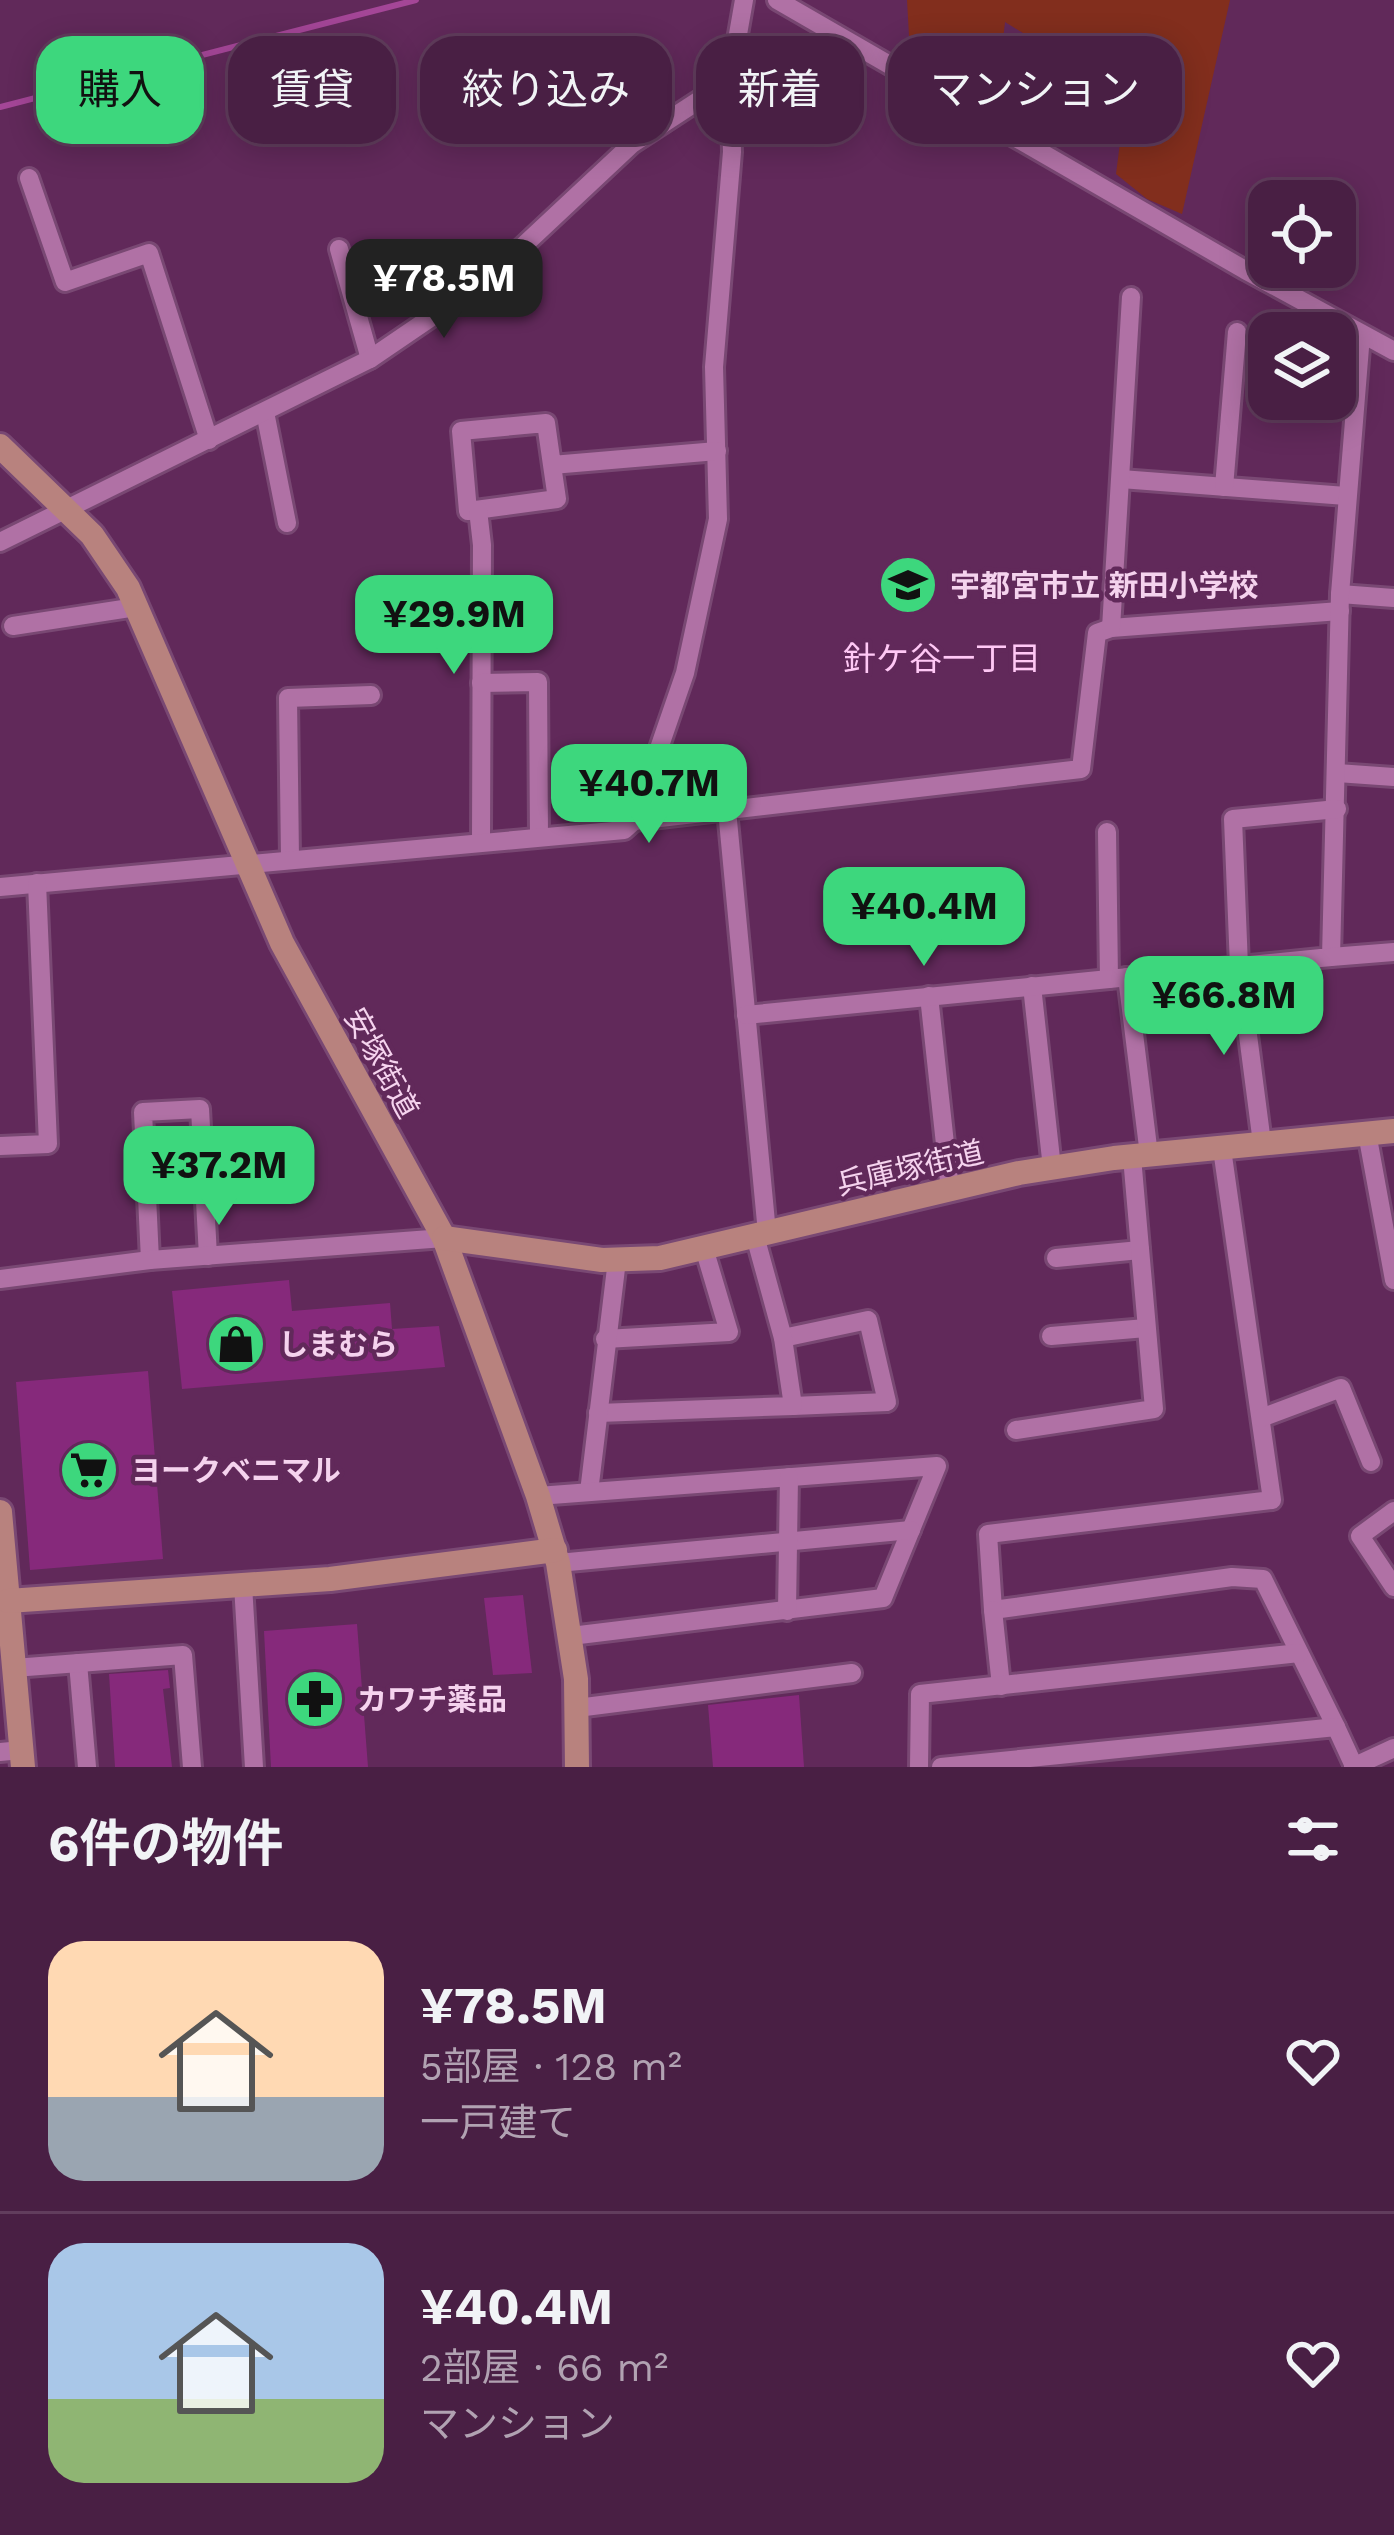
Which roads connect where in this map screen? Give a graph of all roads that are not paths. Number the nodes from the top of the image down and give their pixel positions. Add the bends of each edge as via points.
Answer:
1 (744, 0) edge
2 (777, 0) edge
3 (738, 36) edge
4 (696, 102) edge
5 (732, 144) edge
6 (29, 178) dead end
7 (339, 249) dead end
8 (1131, 297) dead end
9 (1237, 332) dead end
10 (1361, 335) junction
11 (1394, 351) edge
12 (370, 359) junction
13 (265, 412) junction
14 (209, 440) junction
15 (0, 446) edge
16 (717, 451) junction
17 (552, 465) junction
18 (1121, 479) junction
19 (1224, 487) junction
20 (1346, 496) junction
21 (68, 509) junction
22 (478, 510) junction
23 (287, 523) dead end
24 (0, 542) edge
25 (1394, 598) edge
26 (1340, 603) junction
27 (136, 607) junction
28 (13, 626) dead end
29 (1111, 628) junction
30 (481, 683) junction
31 (371, 695) dead end
32 (1337, 773) junction
33 (1394, 777) edge
34 (1337, 809) junction
35 (727, 810) junction
36 (634, 821) junction
37 (1107, 832) dead end
38 (539, 836) junction
39 (481, 841) junction
40 (290, 859) junction
41 (246, 862) junction
42 (37, 883) junction
43 (0, 887) edge
44 (1394, 952) edge
45 (1331, 957) junction
46 (1240, 967) junction
47 (1118, 978) junction
48 (1032, 986) junction
49 (929, 996) junction
50 (746, 1015) junction
51 (1394, 1131) edge
52 (1367, 1133) junction
53 (1262, 1143) junction
54 (0, 1147) edge
55 (1222, 1148) junction
56 (1140, 1156) junction
57 (1052, 1168) junction
58 (950, 1190) junction
59 (761, 1235) junction
60 (444, 1238) junction
61 (704, 1248) junction
62 (1140, 1250) junction
63 (208, 1256) junction
64 (1056, 1258) dead end
65 (150, 1260) junction
66 (616, 1260) junction
67 (0, 1280) edge
68 (1394, 1280) edge
69 (1146, 1328) junction
70 (1051, 1336) dead end
71 (783, 1338) junction
72 (605, 1339) junction
73 (793, 1406) junction
74 (598, 1413) junction
75 (1261, 1418) junction
76 (1016, 1430) dead end
77 (1371, 1462) dead end
78 (789, 1477) junction
79 (589, 1492) junction
80 (538, 1496) junction
81 (0, 1511) edge
82 (1394, 1511) edge
83 (910, 1530) junction
84 (788, 1541) junction
85 (556, 1556) junction
86 (243, 1585) junction
87 (1394, 1587) edge
88 (8, 1601) junction
89 (993, 1610) junction
90 (787, 1611) junction
91 (571, 1636) junction
92 (1299, 1653) junction
93 (79, 1663) junction
94 (14, 1668) junction
95 (851, 1673) dead end
96 (1001, 1686) junction
97 (577, 1708) junction
98 (1336, 1727) junction
99 (15, 1756) edge
100 (1387, 1757) edge
101 (87, 1767) edge
102 (193, 1767) edge
103 (254, 1767) edge
104 (577, 1767) edge
105 (919, 1767) edge
106 (941, 1767) edge
107 (1354, 1767) edge

1 - 3 street
2 - 10 street
4 - 12 street via 632,144 489,278
5 - 16 street via 714,367
6 - 14 street via 65,282 149,253
7 - 12 street
8 - 18 street
9 - 19 street
10 - 11 street
10 - 20 street
12 - 13 street
13 - 14 street
13 - 23 street
14 - 21 street
15 - 21 street, 安塚街道
16 - 17 street
16 - 36 street via 718,519 685,673
17 - 22 street via 557,499
17 - 22 street via 547,423 461,431 468,511
18 - 19 street
18 - 29 street
19 - 20 street
20 - 26 street
21 - 24 street
21 - 27 street, 安塚街道 via 111,558
22 - 30 street
25 - 26 street
26 - 29 street
26 - 32 street
27 - 28 street
27 - 41 street, 安塚街道
29 - 35 street via 1097,633 1081,769
30 - 38 street via 538,682
30 - 39 street
31 - 40 street via 288,698
32 - 33 street
32 - 34 street
34 - 45 street
34 - 46 street via 1233,818
35 - 36 street
35 - 50 street
36 - 38 street via 624,830
37 - 47 street
38 - 39 street
39 - 40 street
40 - 41 street
41 - 42 street
41 - 60 street, 安塚街道
42 - 43 street
42 - 54 street via 48,1144
44 - 45 street
45 - 46 street
46 - 47 street
46 - 53 street
47 - 48 street
47 - 56 street
48 - 49 street
48 - 57 street
49 - 50 street
49 - 58 street
50 - 59 street
51 - 52 street, 兵庫塚街道
52 - 53 street, 兵庫塚街道
52 - 68 street
53 - 55 street, 兵庫塚街道
55 - 56 street, 兵庫塚街道
55 - 75 street
56 - 57 street, 兵庫塚街道
56 - 62 street
57 - 58 street, 兵庫塚街道
58 - 59 street, 兵庫塚街道
59 - 61 street, 兵庫塚街道
59 - 71 street
60 - 63 street
60 - 66 street, 兵庫塚街道
60 - 80 street, 安塚街道
61 - 66 street, 兵庫塚街道
61 - 72 street via 729,1332
62 - 64 street
62 - 69 street
63 - 65 street
63 - 65 street via 200,1109 143,1112
65 - 67 street
66 - 72 street
69 - 70 street
69 - 76 street via 1154,1409
71 - 73 street
71 - 73 street via 868,1319 887,1402
72 - 74 street
73 - 74 street
74 - 79 street
75 - 77 street via 1340,1388
75 - 89 street via 1273,1500 988,1534
78 - 79 street
78 - 83 street via 937,1466
78 - 84 street
79 - 80 street
80 - 85 street, 安塚街道
81 - 88 street
82 - 87 street via 1360,1536
83 - 84 street
83 - 90 street via 883,1598
84 - 85 street
84 - 90 street
85 - 86 street
85 - 91 street, 安塚街道
86 - 88 street
86 - 103 street
88 - 94 street
89 - 92 street via 1263,1579
89 - 96 street
90 - 91 street
91 - 97 street, 安塚街道
92 - 96 street
92 - 98 street
93 - 94 street
93 - 101 street
93 - 102 street via 183,1655
94 - 99 street
95 - 97 street
96 - 105 street via 920,1694
97 - 104 street, 安塚街道
98 - 106 street
98 - 107 street
100 - 107 street

